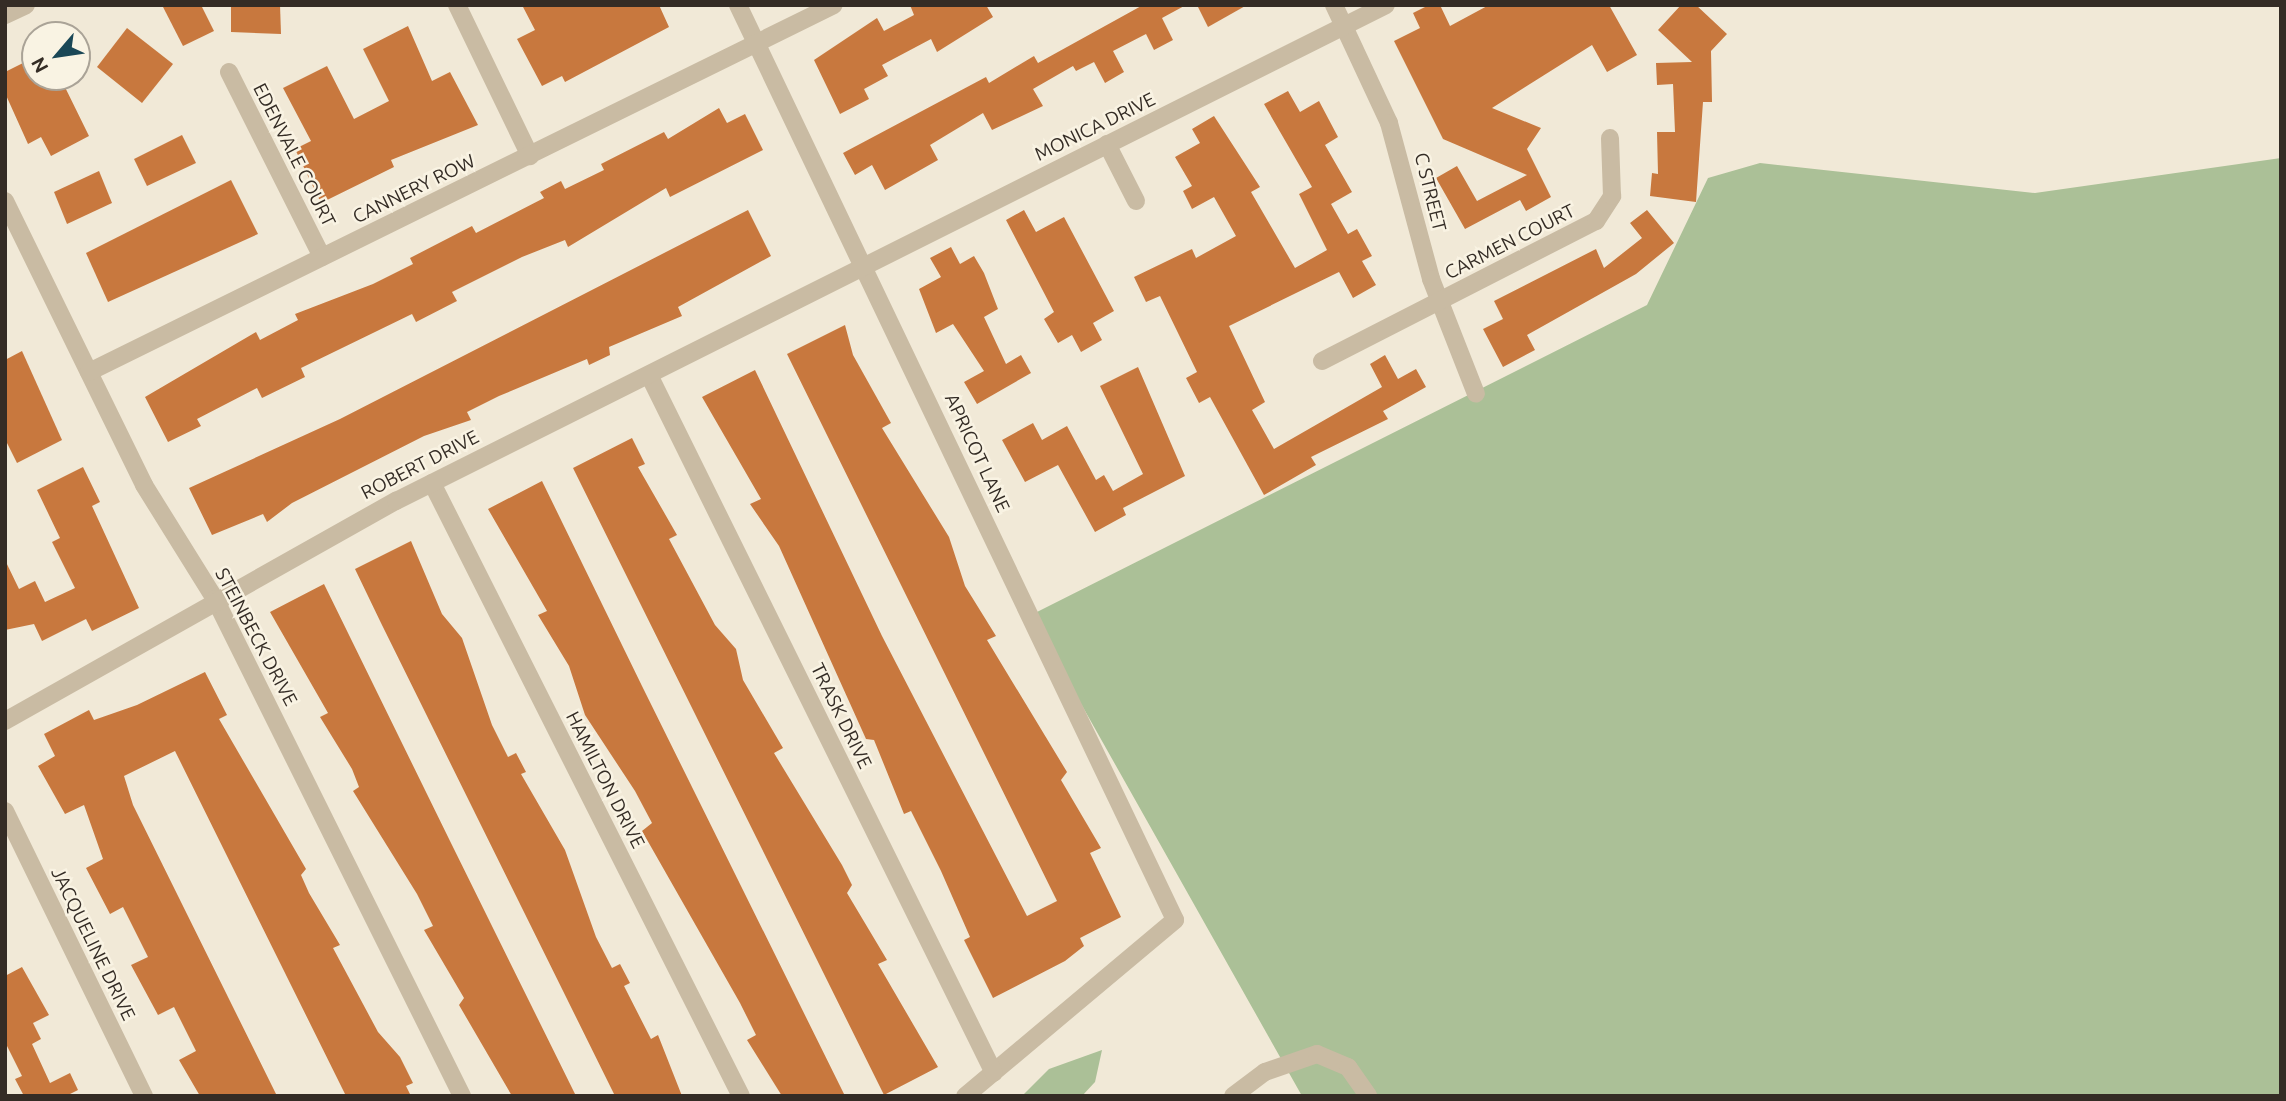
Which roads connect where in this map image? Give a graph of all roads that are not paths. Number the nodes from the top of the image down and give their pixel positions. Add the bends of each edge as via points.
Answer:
1 (26, 5) edge
2 (457, 5) edge
3 (738, 5) edge
4 (834, 5) edge
5 (1334, 5) edge
6 (1387, 5) edge
7 (5, 15) edge
8 (1344, 27) junction
9 (757, 44) junction
10 (229, 72) dead end
11 (1610, 138) dead end
12 (1108, 144) junction
13 (530, 156) junction
14 (5, 201) edge
15 (1136, 201) dead end
16 (322, 257) junction
17 (864, 264) junction
18 (1439, 302) junction
19 (1322, 361) dead end
20 (89, 372) junction
21 (650, 377) junction
22 (1476, 394) dead end
23 (432, 483) junction
24 (215, 599) junction
25 (5, 722) edge
26 (5, 811) edge
27 (993, 1073) junction
28 (144, 1096) edge
29 (462, 1096) edge
30 (741, 1096) edge
31 (965, 1096) edge
32 (1233, 1096) edge
33 (1368, 1096) edge

1 - 7 street
2 - 13 street
3 - 9 street, APRICOT LANE
4 - 9 street, CANNERY ROW
5 - 8 street, C STREET
6 - 8 street, MONICA DRIVE
8 - 12 street, MONICA DRIVE
8 - 18 street, C STREET via 1389,123
9 - 13 street, CANNERY ROW
9 - 17 street, APRICOT LANE
10 - 16 street, EDENVALE COURT
11 - 18 street, CARMEN COURT via 1612,196 1596,221
12 - 15 street
12 - 17 street, MONICA DRIVE
13 - 16 street, CANNERY ROW
14 - 20 street, STEINBECK DRIVE
16 - 20 street, CANNERY ROW
17 - 21 street, ROBERT DRIVE
17 - 27 street, APRICOT LANE via 1175,920
18 - 19 street, CARMEN COURT
18 - 22 street, C STREET
20 - 24 street, STEINBECK DRIVE via 144,485
21 - 23 street, ROBERT DRIVE
21 - 27 street, TRASK DRIVE
23 - 24 street, ROBERT DRIVE
23 - 30 street, HAMILTON DRIVE
24 - 25 street, ROBERT DRIVE
24 - 29 street, STEINBECK DRIVE
26 - 28 street, JACQUELINE DRIVE
27 - 31 street
32 - 33 street via 1265,1072 1317,1054 1348,1067

